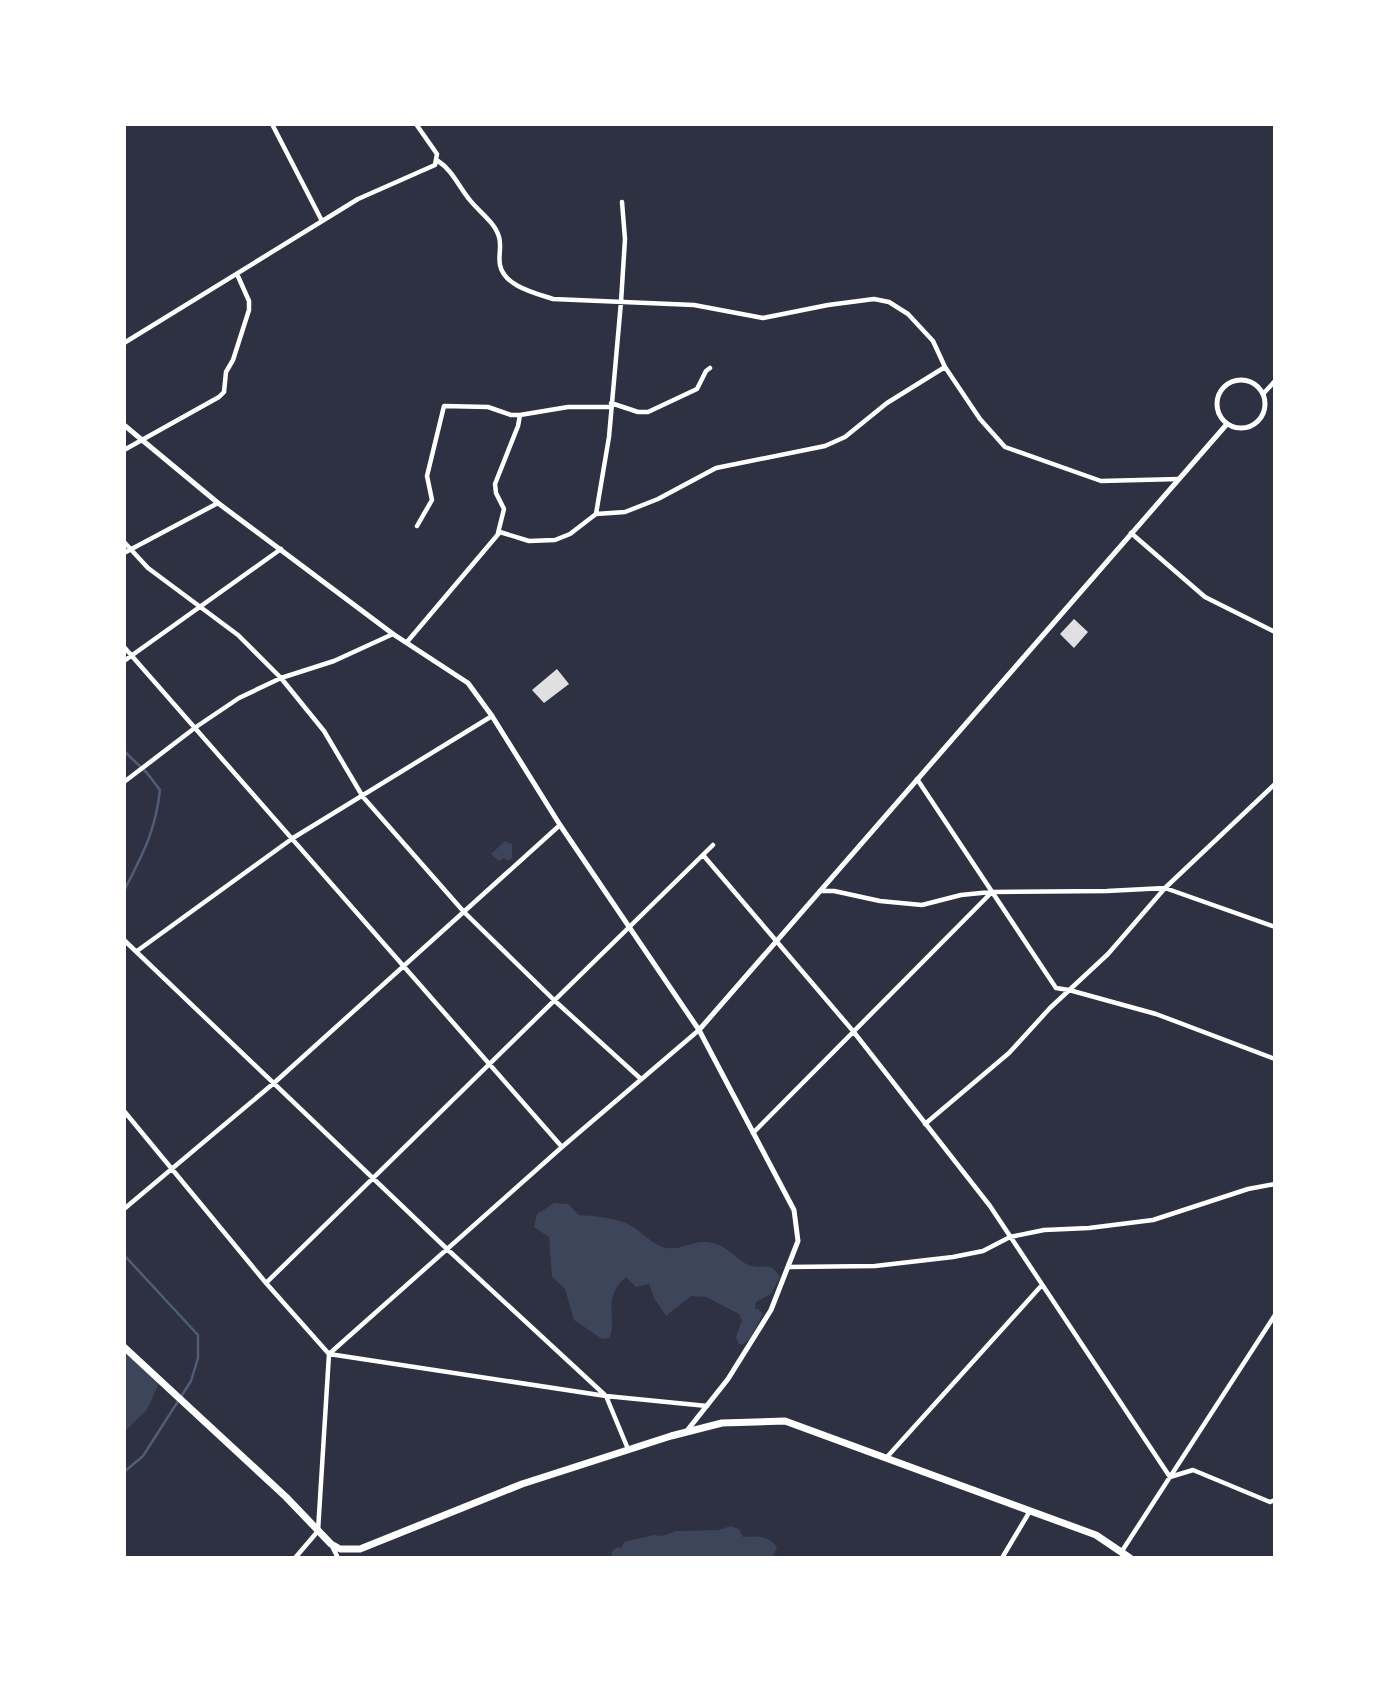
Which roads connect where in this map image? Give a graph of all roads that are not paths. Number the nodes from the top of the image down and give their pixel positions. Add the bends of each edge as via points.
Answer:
1 (272, 124) edge
2 (416, 124) edge
3 (438, 160) junction
4 (622, 202) dead end
5 (322, 221) junction
6 (237, 274) junction
7 (621, 302) junction
8 (124, 343) edge
9 (945, 367) junction
10 (710, 368) dead end
11 (1275, 382) edge
12 (1263, 394) junction
13 (611, 405) junction
14 (520, 415) junction
15 (1227, 424) junction
16 (124, 425) edge
17 (142, 440) junction
18 (124, 450) edge
19 (1179, 478) junction
20 (218, 503) junction
21 (596, 514) junction
22 (416, 526) dead end
23 (498, 533) junction
24 (1131, 533) junction
25 (124, 542) edge
26 (281, 549) junction
27 (127, 552) edge
28 (200, 607) junction
29 (1275, 632) edge
30 (393, 634) junction
31 (407, 642) junction
32 (124, 647) edge
33 (132, 656) junction
34 (124, 661) edge
35 (281, 678) junction
36 (492, 716) junction
37 (196, 727) junction
38 (916, 779) junction
39 (124, 782) edge
40 (1275, 785) edge
41 (363, 797) junction
42 (560, 825) junction
43 (293, 838) junction
44 (713, 845) dead end
45 (703, 855) junction
46 (1165, 888) junction
47 (819, 891) junction
48 (991, 892) junction
49 (464, 912) junction
50 (1275, 927) edge
51 (629, 928) junction
52 (775, 939) junction
53 (124, 940) edge
54 (137, 951) junction
55 (404, 966) junction
56 (1069, 990) junction
57 (555, 1000) junction
58 (699, 1030) junction
59 (853, 1031) junction
60 (1275, 1059) edge
61 (490, 1064) junction
62 (641, 1079) junction
63 (274, 1083) junction
64 (124, 1111) edge
65 (925, 1124) junction
66 (753, 1133) junction
67 (562, 1147) junction
68 (172, 1169) junction
69 (373, 1178) junction
70 (1275, 1184) edge
71 (124, 1209) edge
72 (1010, 1237) junction
73 (447, 1249) junction
74 (788, 1267) junction
75 (267, 1283) junction
76 (1042, 1285) junction
77 (1275, 1315) edge
78 (124, 1347) edge
79 (329, 1354) junction
80 (606, 1396) junction
81 (707, 1406) junction
82 (685, 1432) junction
83 (628, 1450) junction
84 (887, 1457) junction
85 (1170, 1477) junction
86 (1275, 1500) edge
87 (1030, 1511) junction
88 (318, 1531) junction
89 (331, 1544) junction
90 (1122, 1551) junction
91 (295, 1558) edge
92 (338, 1558) edge
93 (1002, 1558) edge
94 (1130, 1558) edge

1 - 5 street
2 - 3 street
3 - 5 street via 429,170 358,199
3 - 7 street via 498,234 500,266 513,283 553,299
4 - 7 street
5 - 6 street
6 - 8 street
6 - 17 street via 249,310 226,372 224,392
7 - 9 street via 694,305 763,318 881,299 898,306 921,327
7 - 13 street
9 - 19 street via 1005,447 1101,481
9 - 21 street via 838,441 727,464 625,512
10 - 13 street via 696,389 656,409 638,412
11 - 12 street
12 - 15 street via 1265,404 1258,421 1241,428
12 - 15 street via 1241,379 1224,386 1216,404
13 - 14 street
13 - 21 street
14 - 22 street via 488,407 444,406 427,476 432,500
14 - 23 street via 494,488 504,509
15 - 19 street
16 - 17 street
17 - 18 street
17 - 20 street
19 - 24 street
20 - 26 street
20 - 27 street
21 - 23 street via 555,540 529,541
23 - 31 street
24 - 29 street via 1205,597
24 - 38 street
25 - 27 street
26 - 28 street
26 - 30 street
27 - 28 street
28 - 33 street
28 - 35 street via 238,635
30 - 31 street
30 - 35 street via 334,661
31 - 36 street via 468,683
32 - 33 street
33 - 34 street
33 - 37 street
35 - 37 street via 232,702
35 - 41 street via 324,731
36 - 41 street
36 - 42 street
37 - 39 street
37 - 43 street
38 - 47 street
38 - 48 street
40 - 46 street
41 - 43 street
41 - 49 street
42 - 49 street
42 - 51 street
43 - 54 street
43 - 55 street
44 - 45 street
45 - 51 street
45 - 52 street
46 - 48 street
46 - 50 street
46 - 56 street via 1108,954
47 - 48 street via 922,905
47 - 52 street
48 - 56 street via 1056,988
48 - 59 street
49 - 55 street
49 - 57 street
51 - 57 street
51 - 58 street
52 - 58 street
52 - 59 street
53 - 54 street
54 - 63 street
55 - 61 street
55 - 63 street
56 - 60 street via 1156,1014
56 - 65 street via 1009,1053
57 - 61 street
57 - 62 street
58 - 62 street
58 - 66 street
59 - 65 street
59 - 66 street
61 - 67 street
61 - 69 street
62 - 67 street
63 - 68 street
63 - 69 street
64 - 68 street
65 - 72 street
66 - 74 street via 794,1210 798,1241
67 - 73 street
68 - 71 street
68 - 75 street
69 - 73 street
69 - 75 street
70 - 72 street via 1153,1220
72 - 74 street via 984,1251 953,1257 875,1266
72 - 76 street
73 - 79 street
73 - 80 street
74 - 81 street via 771,1310
75 - 79 street
76 - 84 street
76 - 85 street
77 - 85 street
78 - 88 main road
79 - 80 street
79 - 88 street
80 - 81 street
80 - 83 street
81 - 82 street
82 - 83 main road
82 - 84 main road via 722,1423 785,1421
83 - 89 main road via 522,1484 360,1549
84 - 87 main road
85 - 86 street via 1193,1470 1270,1502
85 - 90 street
87 - 90 main road via 1096,1535
87 - 93 street
88 - 89 main road
88 - 91 street
89 - 92 street
90 - 94 main road

